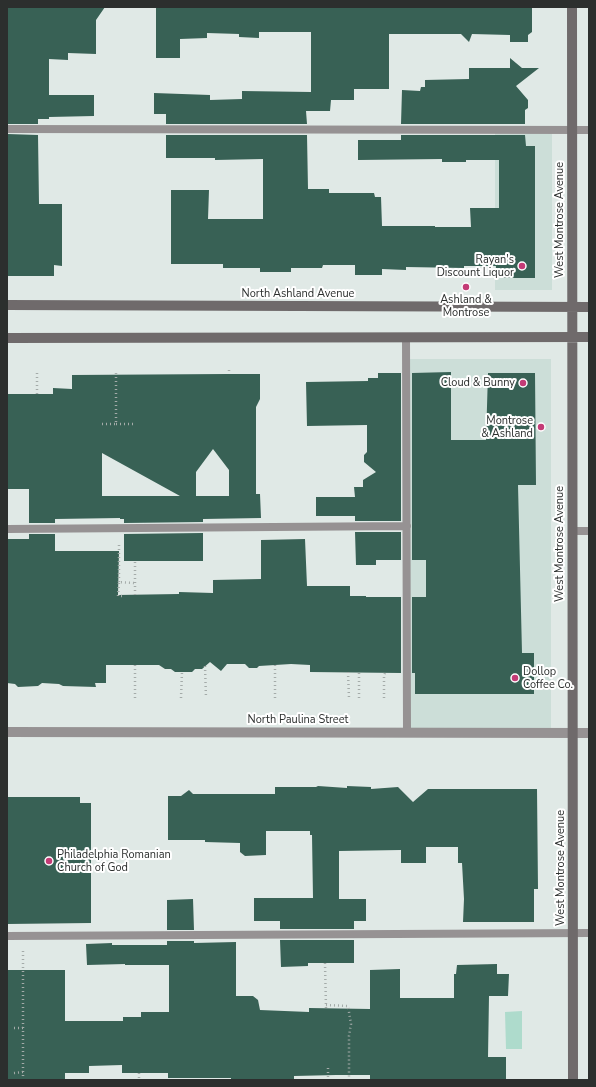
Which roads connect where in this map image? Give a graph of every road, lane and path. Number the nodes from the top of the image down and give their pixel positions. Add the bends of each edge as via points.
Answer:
1 (572, 7) edge
2 (7, 129) edge
3 (572, 130) junction
4 (589, 130) edge
5 (7, 304) edge
6 (572, 307) junction
7 (589, 307) edge
8 (572, 337) junction
9 (589, 337) edge
10 (7, 338) edge
11 (406, 338) junction
12 (37, 370) dead end
13 (116, 370) dead end
14 (229, 370) dead end
15 (229, 374) dead end
16 (37, 394) dead end
17 (102, 424) dead end
18 (116, 424) junction
19 (135, 424) dead end
20 (407, 526) junction
21 (119, 528) junction
22 (7, 529) edge
23 (572, 531) junction
24 (589, 531) edge
25 (135, 561) dead end
26 (119, 582) junction
27 (134, 583) junction
28 (135, 595) dead end
29 (122, 596) dead end
30 (135, 665) dead end
31 (275, 665) dead end
32 (205, 666) dead end
33 (182, 672) dead end
34 (348, 672) dead end
35 (359, 673) dead end
36 (386, 673) dead end
37 (135, 698) dead end
38 (181, 698) dead end
39 (206, 698) dead end
40 (275, 698) dead end
41 (349, 698) dead end
42 (359, 698) dead end
43 (384, 698) dead end
44 (7, 732) edge
45 (407, 732) junction
46 (572, 733) junction
47 (589, 733) edge
48 (573, 933) junction
49 (589, 933) edge
50 (7, 936) edge
51 (23, 936) junction
52 (326, 963) dead end
53 (14, 1028) dead end
54 (23, 1028) junction
55 (328, 1068) dead end
56 (23, 1072) junction
57 (14, 1073) dead end
58 (139, 1073) dead end
59 (220, 1076) dead end
60 (23, 1080) edge
61 (140, 1080) edge
62 (220, 1080) edge
63 (328, 1080) edge
64 (349, 1080) edge
65 (573, 1080) edge

1 - 3 main road, West Montrose Avenue
2 - 3 lane
3 - 4 lane
3 - 6 main road, West Montrose Avenue
5 - 6 main road, North Ashland Avenue
6 - 7 main road, North Ashland Avenue
6 - 8 main road, West Montrose Avenue
8 - 9 main road
8 - 11 main road
8 - 23 main road, West Montrose Avenue
10 - 11 main road
11 - 20 lane
12 - 16 path
13 - 18 path
14 - 15 path
17 - 18 path
18 - 19 path
20 - 21 lane
20 - 45 lane
21 - 22 lane
21 - 26 path
23 - 24 lane
23 - 46 main road, West Montrose Avenue
25 - 27 path
26 - 27 path
26 - 29 path via 118,596
27 - 28 path
30 - 37 path
31 - 40 path
32 - 39 path
33 - 38 path
34 - 41 path
35 - 42 path
36 - 43 path
44 - 45 street, North Paulina Street
45 - 46 street, North Paulina Street
46 - 47 street, North Paulina Street
46 - 48 main road, West Montrose Avenue
48 - 49 lane
48 - 51 lane
48 - 65 main road, West Montrose Avenue
50 - 51 lane
51 - 54 path
52 - 64 path via 326,1007 348,1006 351,1024
53 - 54 path
54 - 56 path
55 - 63 path
56 - 57 path
56 - 60 path
58 - 61 path
59 - 62 path

